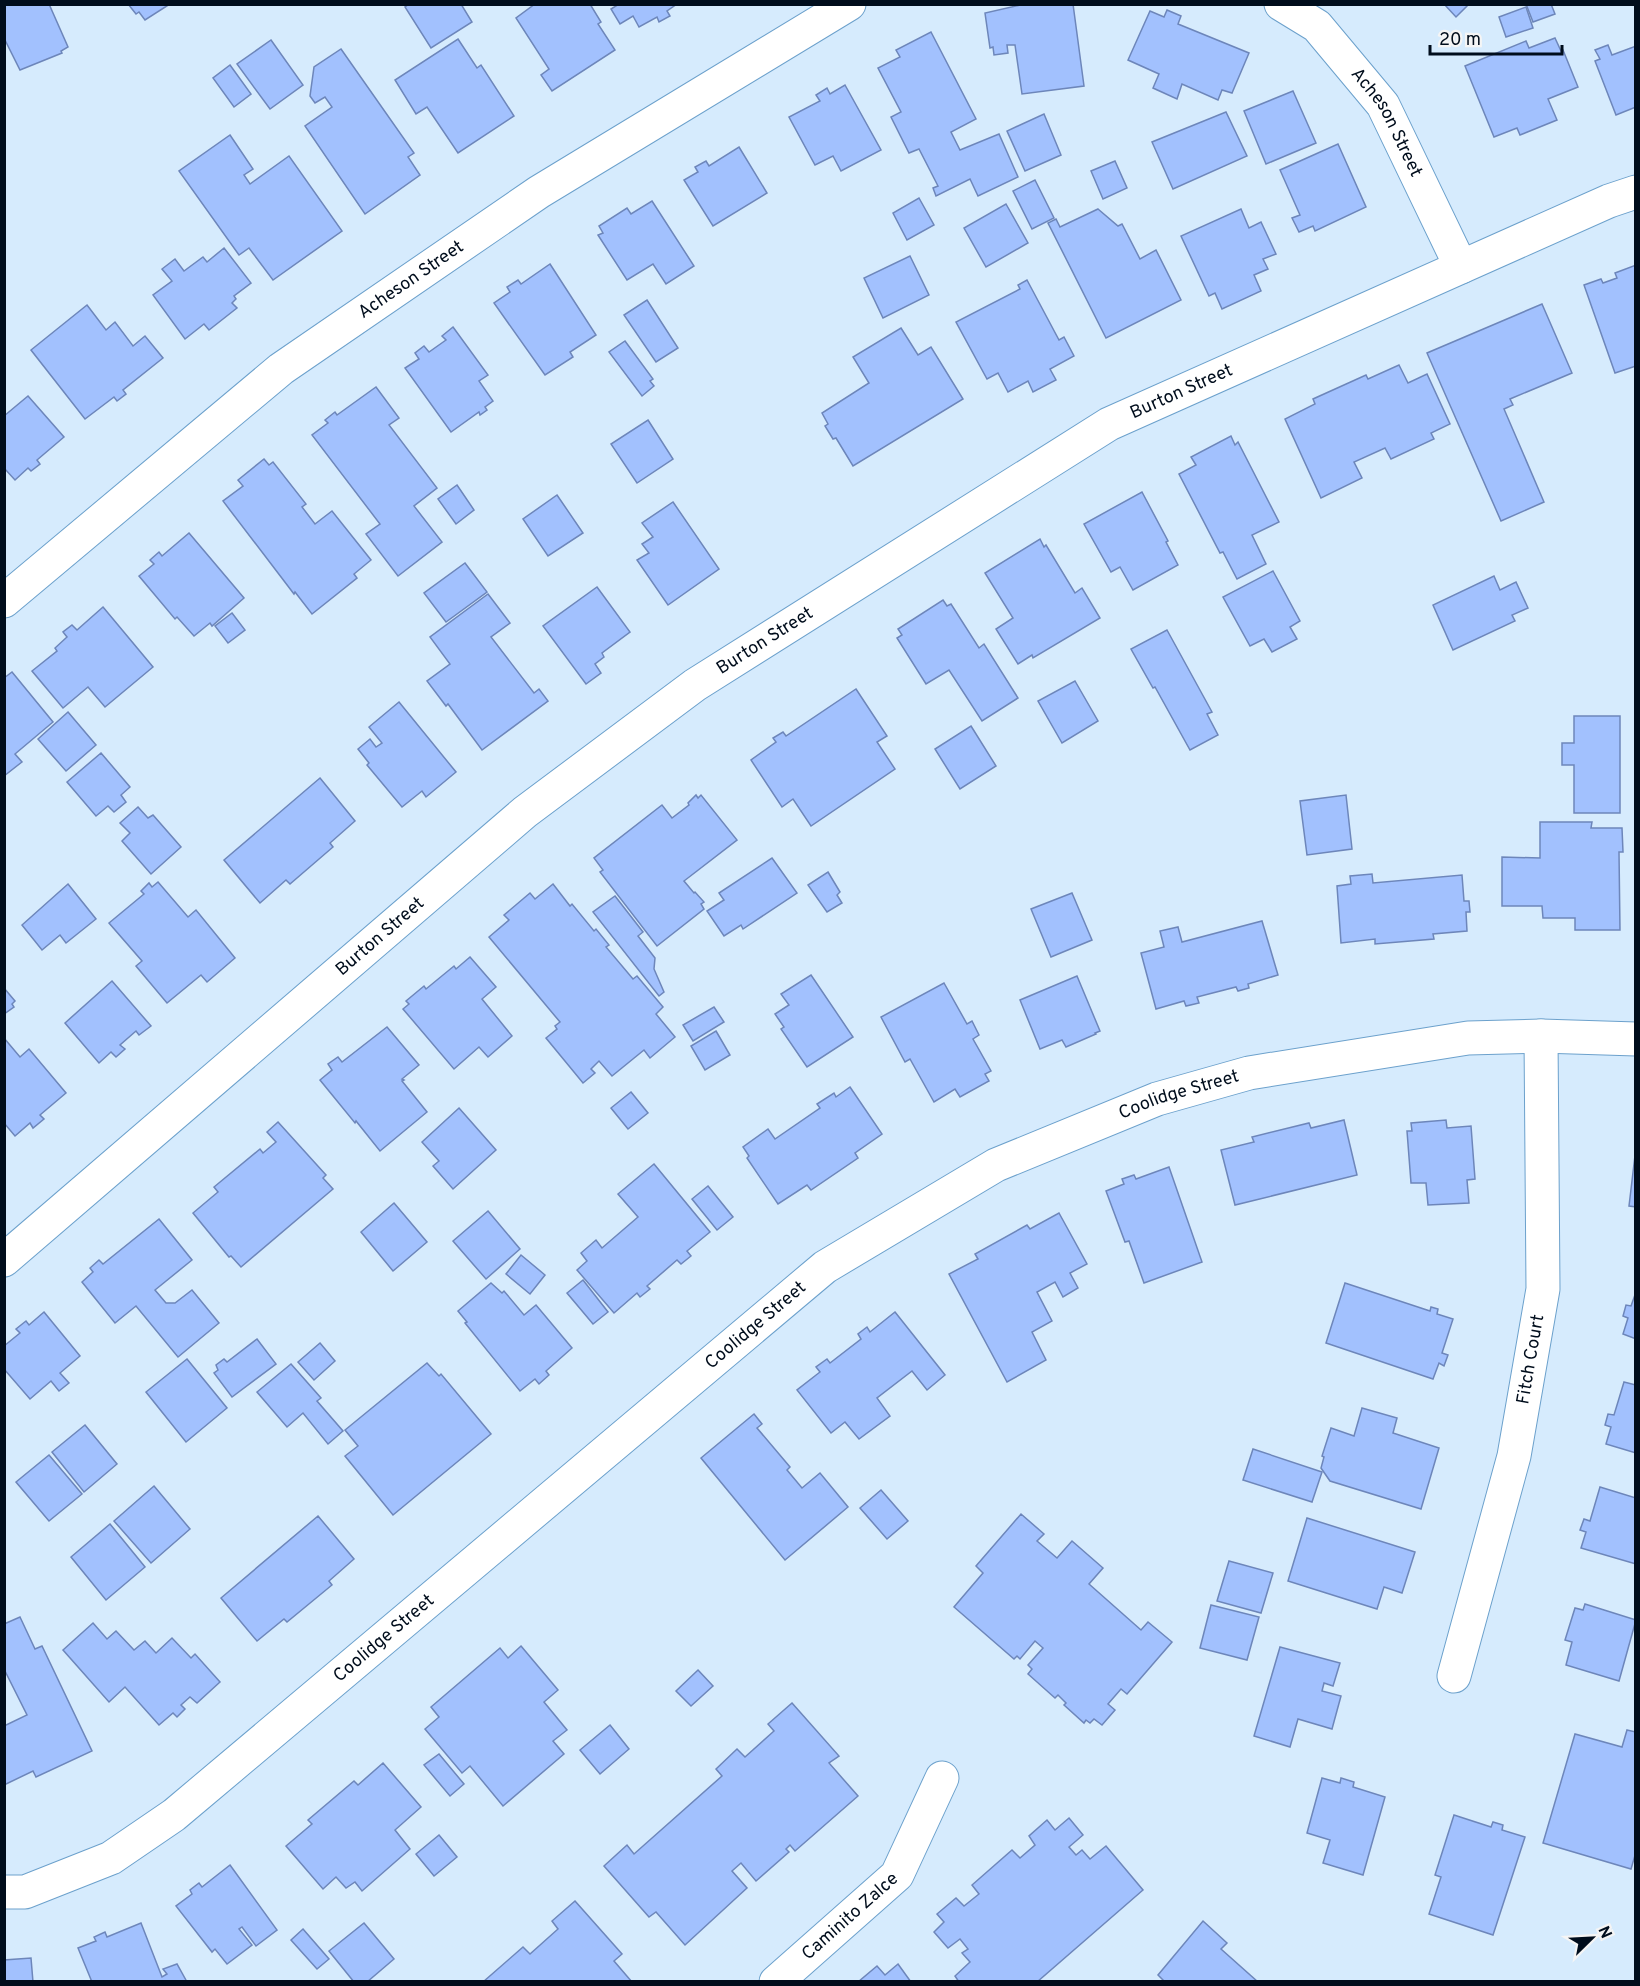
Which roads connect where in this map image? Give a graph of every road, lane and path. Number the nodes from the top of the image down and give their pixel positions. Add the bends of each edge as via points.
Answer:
1 (849, 4) edge
2 (1281, 4) edge
3 (1635, 192) edge
4 (1461, 267) junction
5 (4, 601) edge
6 (1541, 1036) junction
7 (1635, 1039) edge
8 (4, 1260) edge
9 (1454, 1676) dead end
10 (942, 1778) dead end
11 (4, 1892) edge
12 (776, 1982) edge

1 - 5 street, Acheson Street via 539,192 281,369
2 - 4 street, Acheson Street via 1317,26 1383,105
3 - 4 street, Burton Street
4 - 8 street, Burton Street via 1109,424 695,685 525,812
6 - 7 street, Coolidge Street
6 - 9 street, Fitch Court via 1543,1288 1514,1456
6 - 11 street, Coolidge Street via 1468,1038 1249,1073 1157,1099 996,1165 825,1267 174,1815 111,1858 25,1892
10 - 12 street, Caminito Zalce via 897,1875

